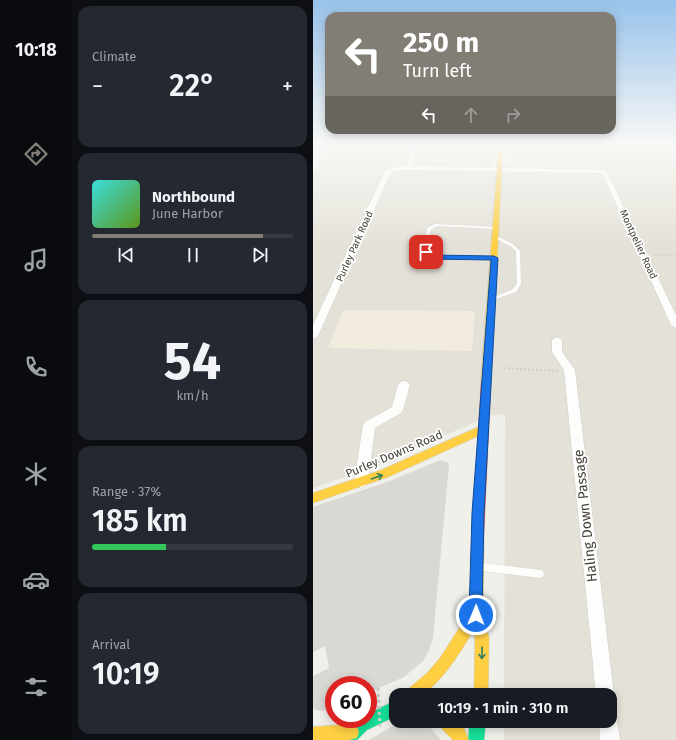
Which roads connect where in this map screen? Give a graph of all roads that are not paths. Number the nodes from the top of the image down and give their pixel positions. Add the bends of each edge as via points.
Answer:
1 (385, 178) edge
2 (500, 178) edge
3 (607, 178) edge
4 (496, 232) junction
5 (494, 258) junction
6 (492, 299) junction
7 (676, 325) edge
8 (313, 336) edge
9 (557, 340) dead end
10 (404, 385) dead end
11 (483, 429) junction
12 (361, 482) junction
13 (313, 498) edge
14 (477, 567) junction
15 (540, 574) dead end
16 (476, 615) junction
17 (420, 688) edge
18 (481, 688) edge
19 (604, 688) edge
20 (389, 711) edge
21 (452, 728) edge
22 (477, 728) edge
23 (609, 728) edge
24 (313, 735) edge
25 (348, 736) edge
26 (461, 740) edge
27 (476, 740) edge
28 (610, 740) edge

1 - 8 street, Purley Park Road
2 - 4 main road
3 - 7 street, Montpelier Road
4 - 5 main road
4 - 5 lane via 436,225 429,228 426,252 427,256 432,257
4 - 6 lane via 518,251 519,284 514,291
5 - 6 main road
6 - 11 main road
9 - 19 street, Haling Down Passage via 557,352 569,371
10 - 12 street via 397,410 369,425
12 -> 11 main road, Purley Downs Road
11 - 14 main road
12 - 13 main road, Purley Downs Road
14 - 15 lane
14 - 16 main road
16 - 17 main road via 445,664
16 -> 18 main road via 482,638
20 - 25 main road
21 - 26 main road
22 - 27 main road
23 - 28 street
24 - 25 main road

